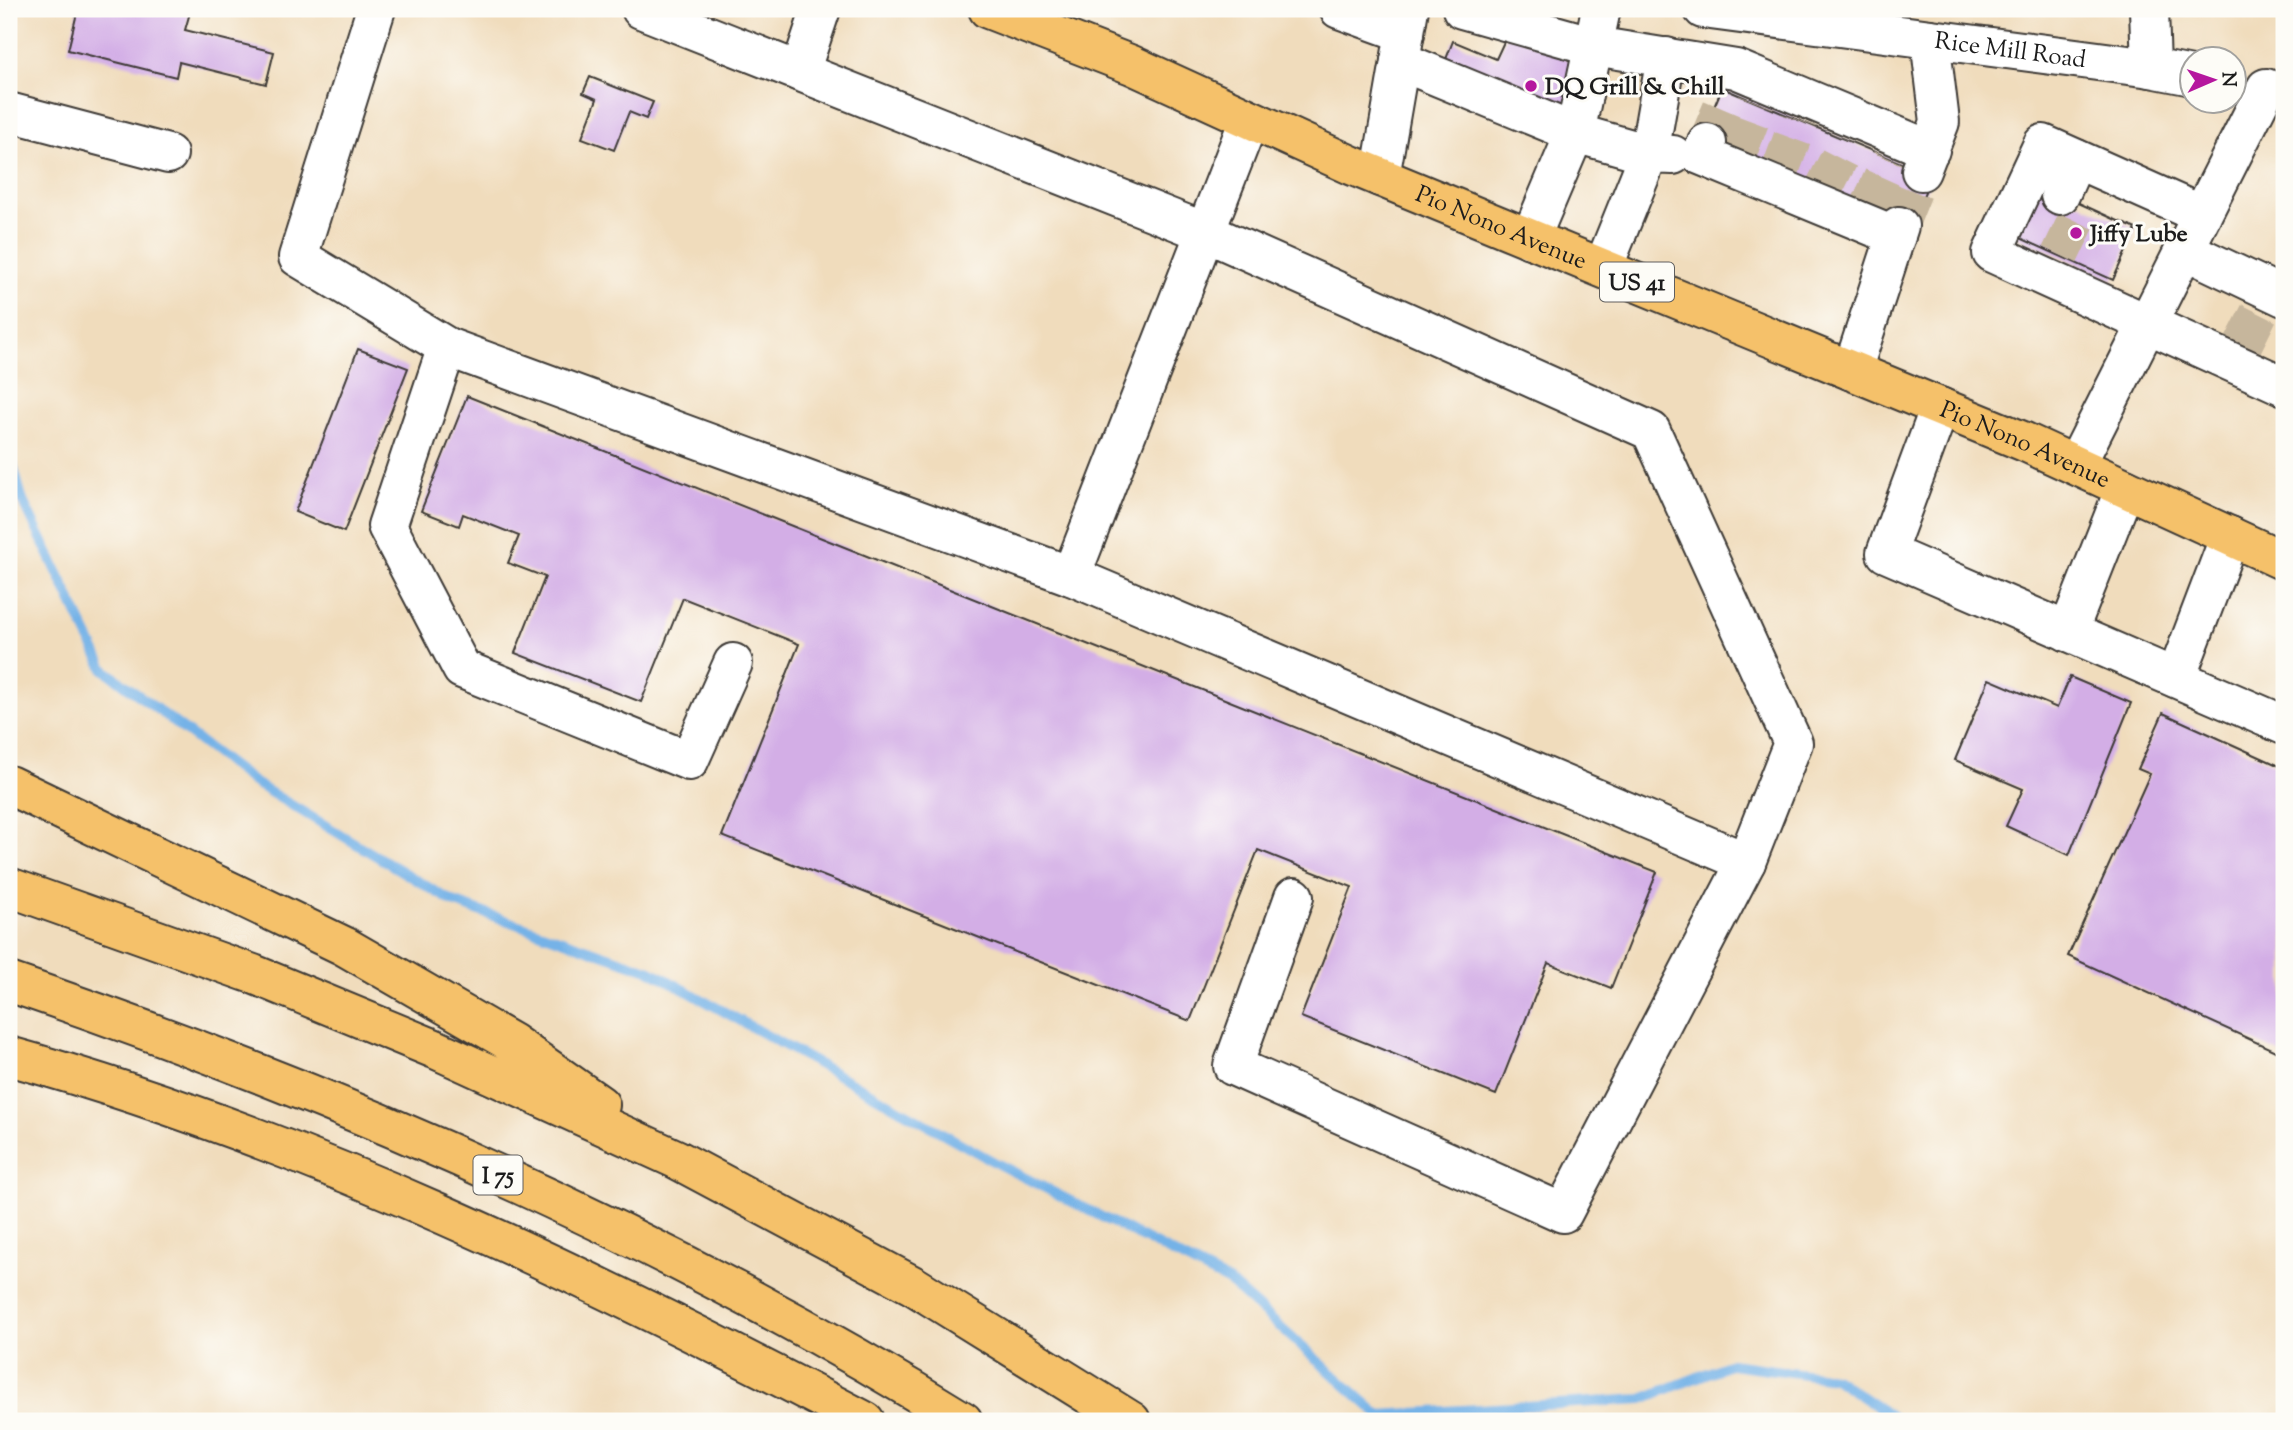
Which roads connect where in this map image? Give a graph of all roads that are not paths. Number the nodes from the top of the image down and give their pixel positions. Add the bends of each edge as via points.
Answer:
1 (376, 9) edge
2 (641, 9) edge
3 (821, 9) edge
4 (988, 9) edge
5 (1339, 9) edge
6 (1462, 9) edge
7 (1601, 9) edge
8 (1703, 9) edge
9 (2149, 9) edge
10 (1754, 15) junction
11 (1404, 34) edge
12 (1930, 39) junction
13 (1594, 46) junction
14 (1666, 57) junction
15 (2151, 68) junction
16 (800, 72) junction
17 (2178, 73) edge
18 (1747, 86) junction
19 (2261, 88) edge
20 (9, 112) edge
21 (1249, 120) junction
22 (1575, 133) junction
23 (168, 154) dead end
24 (1649, 154) junction
25 (2088, 164) junction
26 (1380, 177) junction
27 (2072, 200) tunnel mouth
28 (2202, 215) junction
29 (1205, 232) junction
30 (1530, 239) junction
31 (2185, 250) junction
32 (1603, 268) junction
33 (2271, 299) edge
34 (2148, 324) junction
35 (447, 347) junction
36 (1852, 371) junction
37 (2283, 384) edge
38 (1940, 407) junction
39 (2076, 465) junction
40 (2125, 488) junction
41 (2230, 536) junction
42 (2284, 561) edge
43 (1071, 576) junction
44 (2068, 632) junction
45 (733, 663) dead end
46 (2176, 678) junction
47 (2284, 725) edge
48 (9, 785) edge
49 (1746, 862) junction
50 (9, 887) edge
51 (1294, 897) dead end
52 (9, 982) edge
53 (9, 1056) edge
54 (676, 1159) junction
55 (865, 1421) edge
56 (963, 1421) edge
57 (1131, 1421) edge

1 - 35 street via 298,257
2 - 16 street
3 - 16 street
4 - 21 main road, Pio Nono Avenue / US 41 via 1107,55
5 - 11 street
6 - 13 street
7 - 13 street
8 - 10 street, Rice Mill Road
9 - 15 street
10 - 12 street, Rice Mill Road
10 - 18 street
11 - 22 street
11 - 26 street
12 - 15 street, Rice Mill Road
12 - 18 street via 1940,121 1910,155
13 - 14 street
13 - 22 street
14 - 18 street
14 - 24 street
15 - 17 street, Rice Mill Road
16 - 29 street
19 - 28 street
20 - 23 street
21 - 26 main road, Pio Nono Avenue / US 41
21 - 29 street
22 - 24 street
22 - 30 street
24 - 32 street
24 - 36 street via 1719,156 1881,224
25 - 27 street
25 - 28 street
25 - 34 street via 2043,144 1992,253 2043,262
26 - 30 main road, Pio Nono Avenue / US 41
28 - 31 street
29 - 43 street
29 - 49 street via 1651,431 1793,743
30 - 32 main road, Pio Nono Avenue / US 41
31 - 33 street
31 - 34 street
32 - 36 main road, Pio Nono Avenue / US 41
34 - 37 street via 2239,356
34 - 39 street
35 - 43 street
35 - 45 street via 387,526 462,669 689,761
36 - 38 main road, Pio Nono Avenue / US 41
38 - 39 main road, Pio Nono Avenue / US 41
38 - 44 street via 1885,554
39 - 40 main road, Pio Nono Avenue / US 41
40 - 41 main road, Pio Nono Avenue / US 41
40 - 44 street
41 - 42 main road, Pio Nono Avenue / US 41
41 - 46 street
43 - 49 street
44 - 46 street
46 - 47 street
48 - 54 main road via 344,946 512,1043
49 - 51 street via 1563,1213 1233,1066
50 - 54 main road via 313,999
52 - 56 main road, I 75 via 170,1038 434,1146 641,1240 864,1360
53 - 55 main road via 179,1110 322,1164 650,1311
54 - 57 main road via 914,1286

